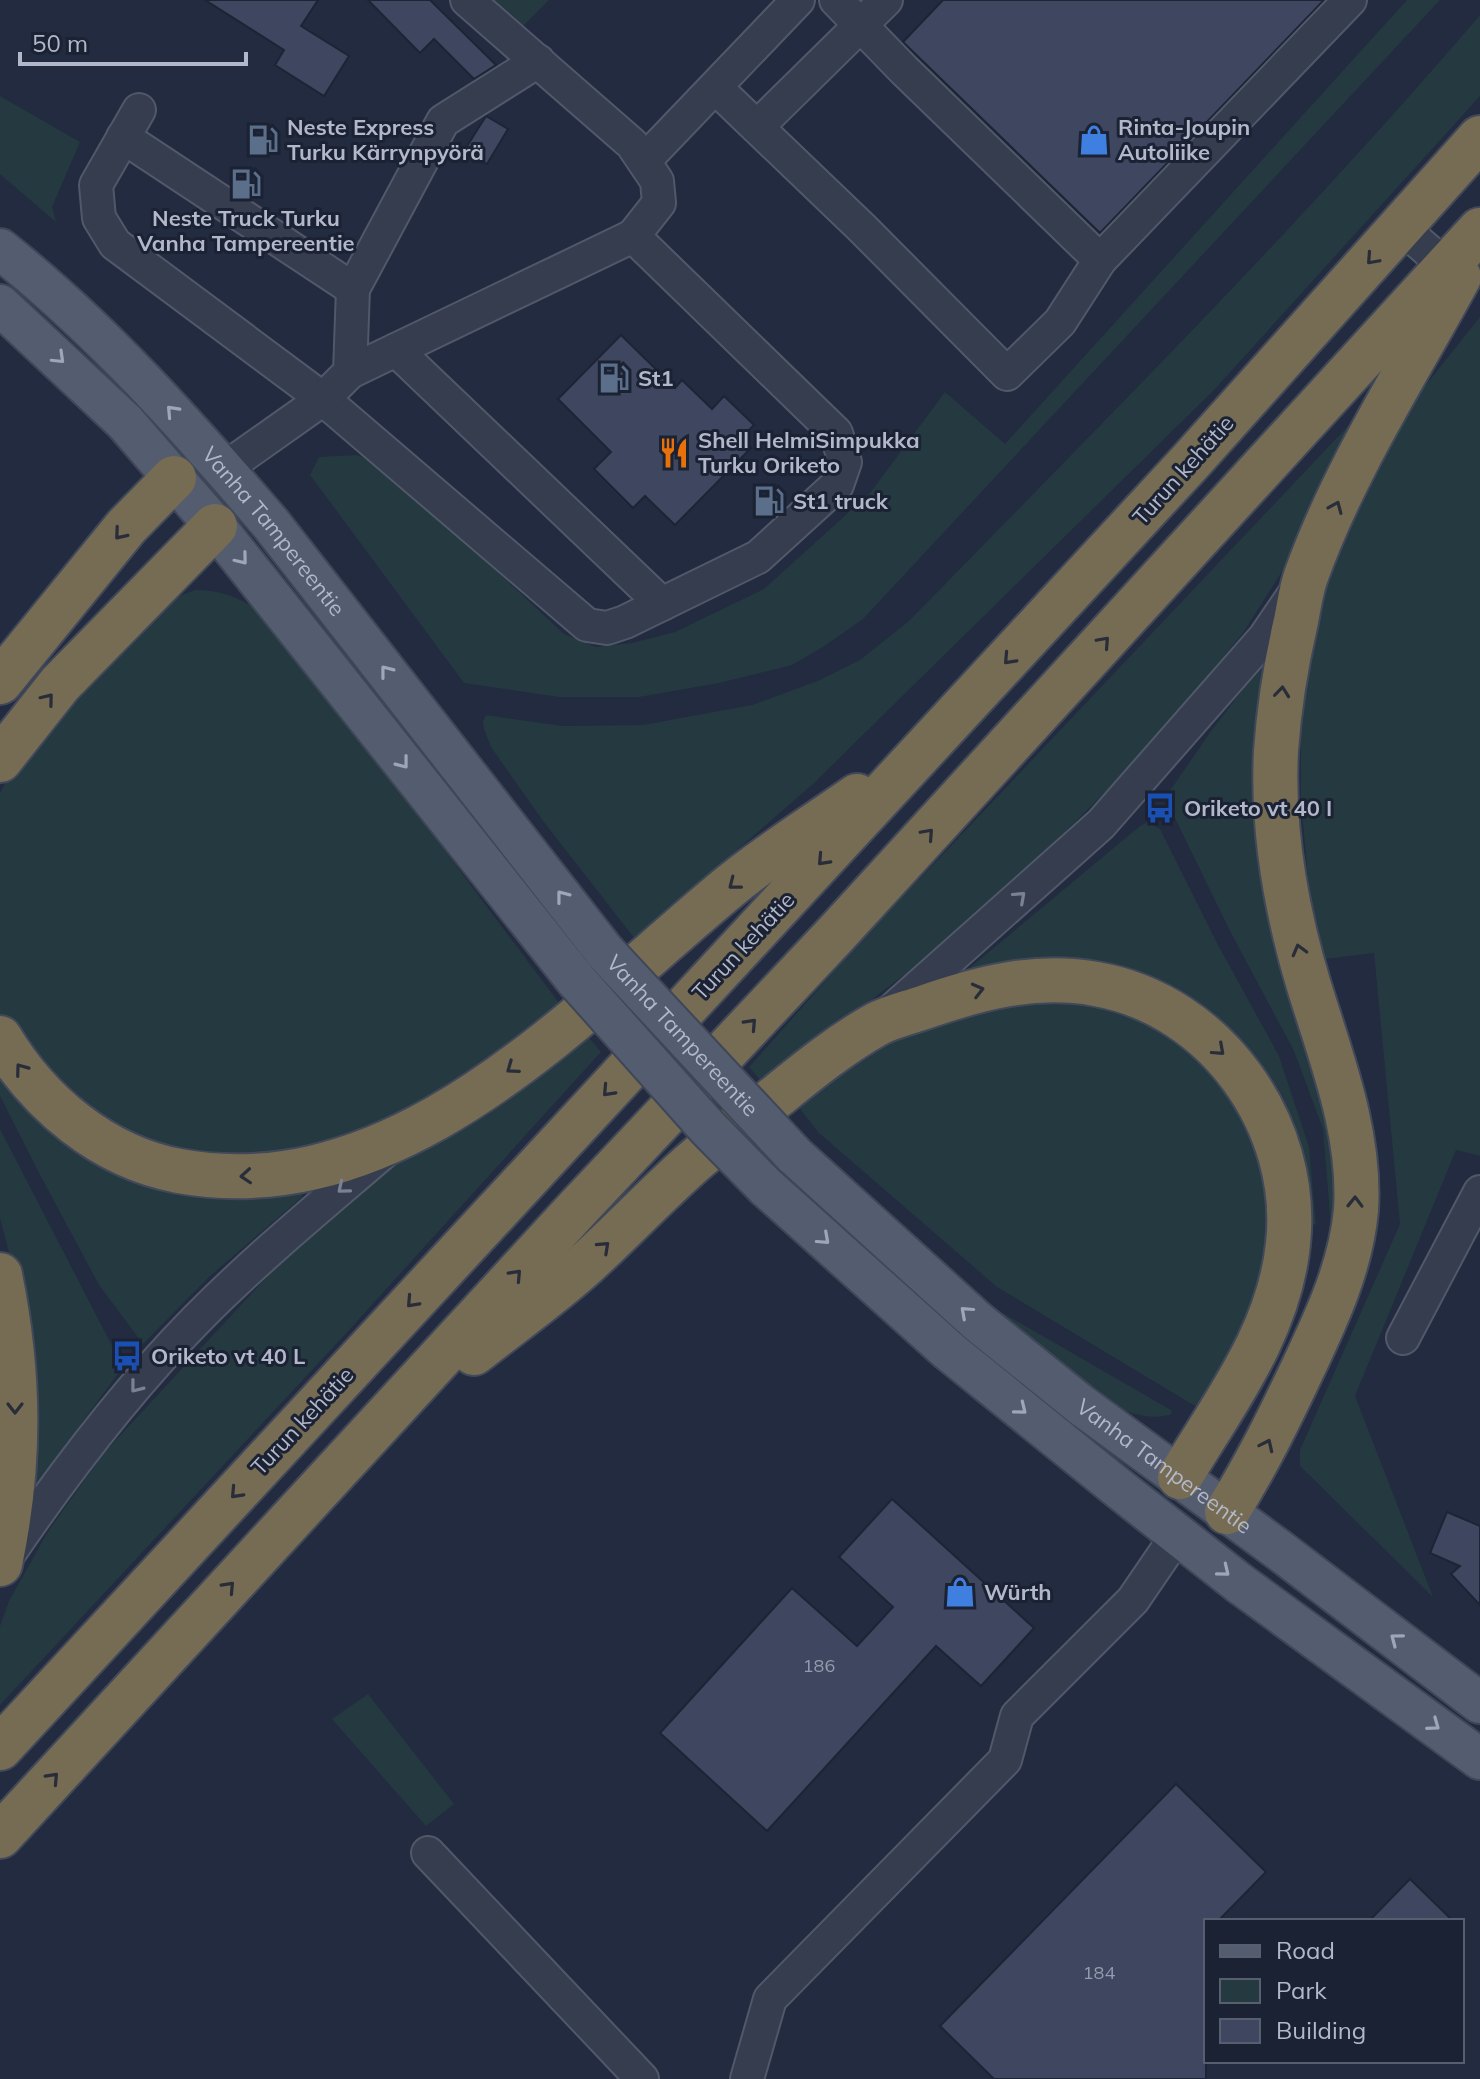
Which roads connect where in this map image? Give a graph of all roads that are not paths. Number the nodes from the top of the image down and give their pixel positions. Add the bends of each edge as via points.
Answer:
1 (467, 0) edge
2 (798, 0) edge
3 (836, 0) edge
4 (886, 0) edge
5 (1350, 0) edge
6 (861, 24) junction
7 (538, 61) junction
8 (716, 88) junction
9 (757, 127) junction
10 (1480, 138) edge
11 (644, 161) junction
12 (1401, 227) junction
13 (1480, 230) edge
14 (633, 236) junction
15 (1480, 238) edge
16 (0, 249) edge
17 (1100, 260) junction
18 (1447, 267) junction
19 (353, 289) junction
20 (0, 305) edge
21 (396, 350) junction
22 (350, 372) junction
23 (323, 399) junction
24 (224, 469) junction
25 (174, 478) junction
26 (215, 526) junction
27 (1305, 578) junction
28 (662, 604) junction
29 (0, 682) edge
30 (934, 741) junction
31 (0, 760) edge
32 (878, 1024) junction
33 (0, 1038) edge
34 (402, 1137) junction
35 (1480, 1192) edge
36 (0, 1275) edge
37 (1403, 1338) dead end
38 (369, 1436) junction
39 (1180, 1477) junction
40 (1227, 1512) junction
41 (1178, 1534) junction
42 (0, 1566) edge
43 (1480, 1703) edge
44 (0, 1748) edge
45 (1480, 1759) edge
46 (0, 1836) edge
47 (428, 1853) dead end
48 (642, 2079) edge
49 (747, 2079) edge

1 - 7 lane
2 - 8 lane
3 - 6 lane
4 - 6 lane
5 - 17 lane
6 - 9 lane
6 - 17 lane
7 - 11 lane via 632,144
7 - 19 lane via 443,121
8 - 9 lane
8 - 11 lane
9 - 17 lane via 1007,374 1060,322
10 - 12 highway, Turun kehätie
11 - 14 lane via 657,181 659,203
12 - 18 lane
12 -> 30 highway, Turun kehätie
13 - 18 highway
14 - 21 lane
14 - 28 lane via 836,433 845,462 837,485 758,557
27 -> 15 highway via 1364,447
24 -> 16 main road, Vanha Tampereentie via 78,317
38 -> 18 highway
19 - 22 lane
19 - 23 lane via 131,124 96,185 99,218 115,244
20 -> 25 main road, Vanha Tampereentie via 125,422
21 - 22 lane
21 - 28 lane
22 - 23 lane
23 - 24 lane
23 - 28 lane via 587,625 607,628
24 - 25 main road
24 - 26 main road
39 -> 24 main road, Vanha Tampereentie, bridge via 978,1322 794,1155 605,952
25 - 26 main road, Vanha Tampereentie
25 -> 29 highway via 126,527
31 -> 26 highway via 60,684
26 -> 41 main road, Vanha Tampereentie, bridge via 576,980 708,1128 949,1351
32 -> 27 lane via 1101,824 1265,637
40 -> 27 highway via 1261,1458 1330,1310 1356,1211 1348,1116 1294,930 1277,824 1276,752 1284,673
30 -> 34 highway via 731,886 559,1034 489,1085
30 -> 44 highway, Turun kehätie
38 -> 32 highway via 584,1266 692,1164 809,1070
32 -> 39 highway via 997,985 1062,979 1099,984 1168,1010 1226,1056 1252,1088 1277,1139 1287,1179 1290,1219 1283,1273 1278,1300 1245,1374
34 -> 33 highway via 335,1162 269,1175 206,1175 147,1163 90,1133 43,1096
34 -> 42 lane via 196,1320 135,1387
35 - 37 lane
36 -> 42 highway via 15,1394 13,1498
46 -> 38 highway
39 - 40 main road, Vanha Tampereentie
39 - 41 main road
40 - 41 main road
43 -> 40 main road, Vanha Tampereentie
41 -> 45 main road, Vanha Tampereentie
41 - 49 lane via 1133,1600 1017,1716 1005,1760 770,1999
47 - 48 lane

